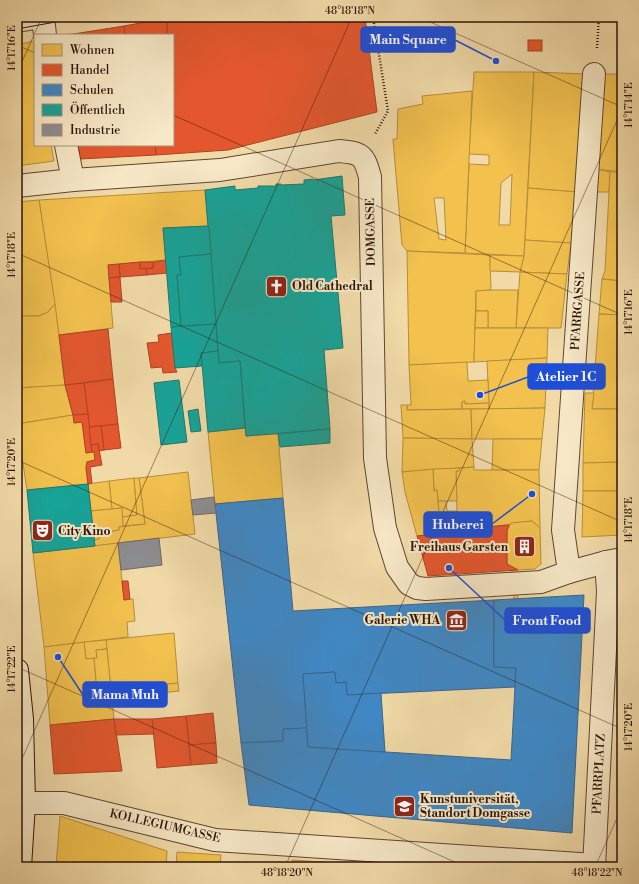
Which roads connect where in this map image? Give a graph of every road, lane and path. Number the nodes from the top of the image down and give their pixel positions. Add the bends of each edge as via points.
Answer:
1 (42, 17) edge
2 (372, 17) edge
3 (17, 21) edge
4 (45, 34) edge
5 (594, 74) dead end
6 (372, 139) dead end
7 (66, 146) edge
8 (73, 180) junction
9 (17, 186) edge
10 (614, 560) edge
11 (569, 572) junction
12 (17, 670) edge
13 (19, 719) edge
14 (24, 803) junction
15 (594, 866) edge
16 (20, 867) edge

1 - 3 street
1 - 4 street
2 - 6 path via 388,111
5 - 11 street, PFARRGASSE via 563,530
7 - 8 street
8 - 9 street, DOMGASSE
8 - 11 street, DOMGASSE via 220,170 339,151 359,155 365,161 370,177 375,458 385,528 397,568 409,584 426,589 541,582
10 - 11 street, PFARRPLATZ
10 - 15 street, PFARRPLATZ via 608,591
12 - 13 street
13 - 14 street
14 - 15 street, KOLLEGIUMGASSE via 64,803 216,840
14 - 16 street

